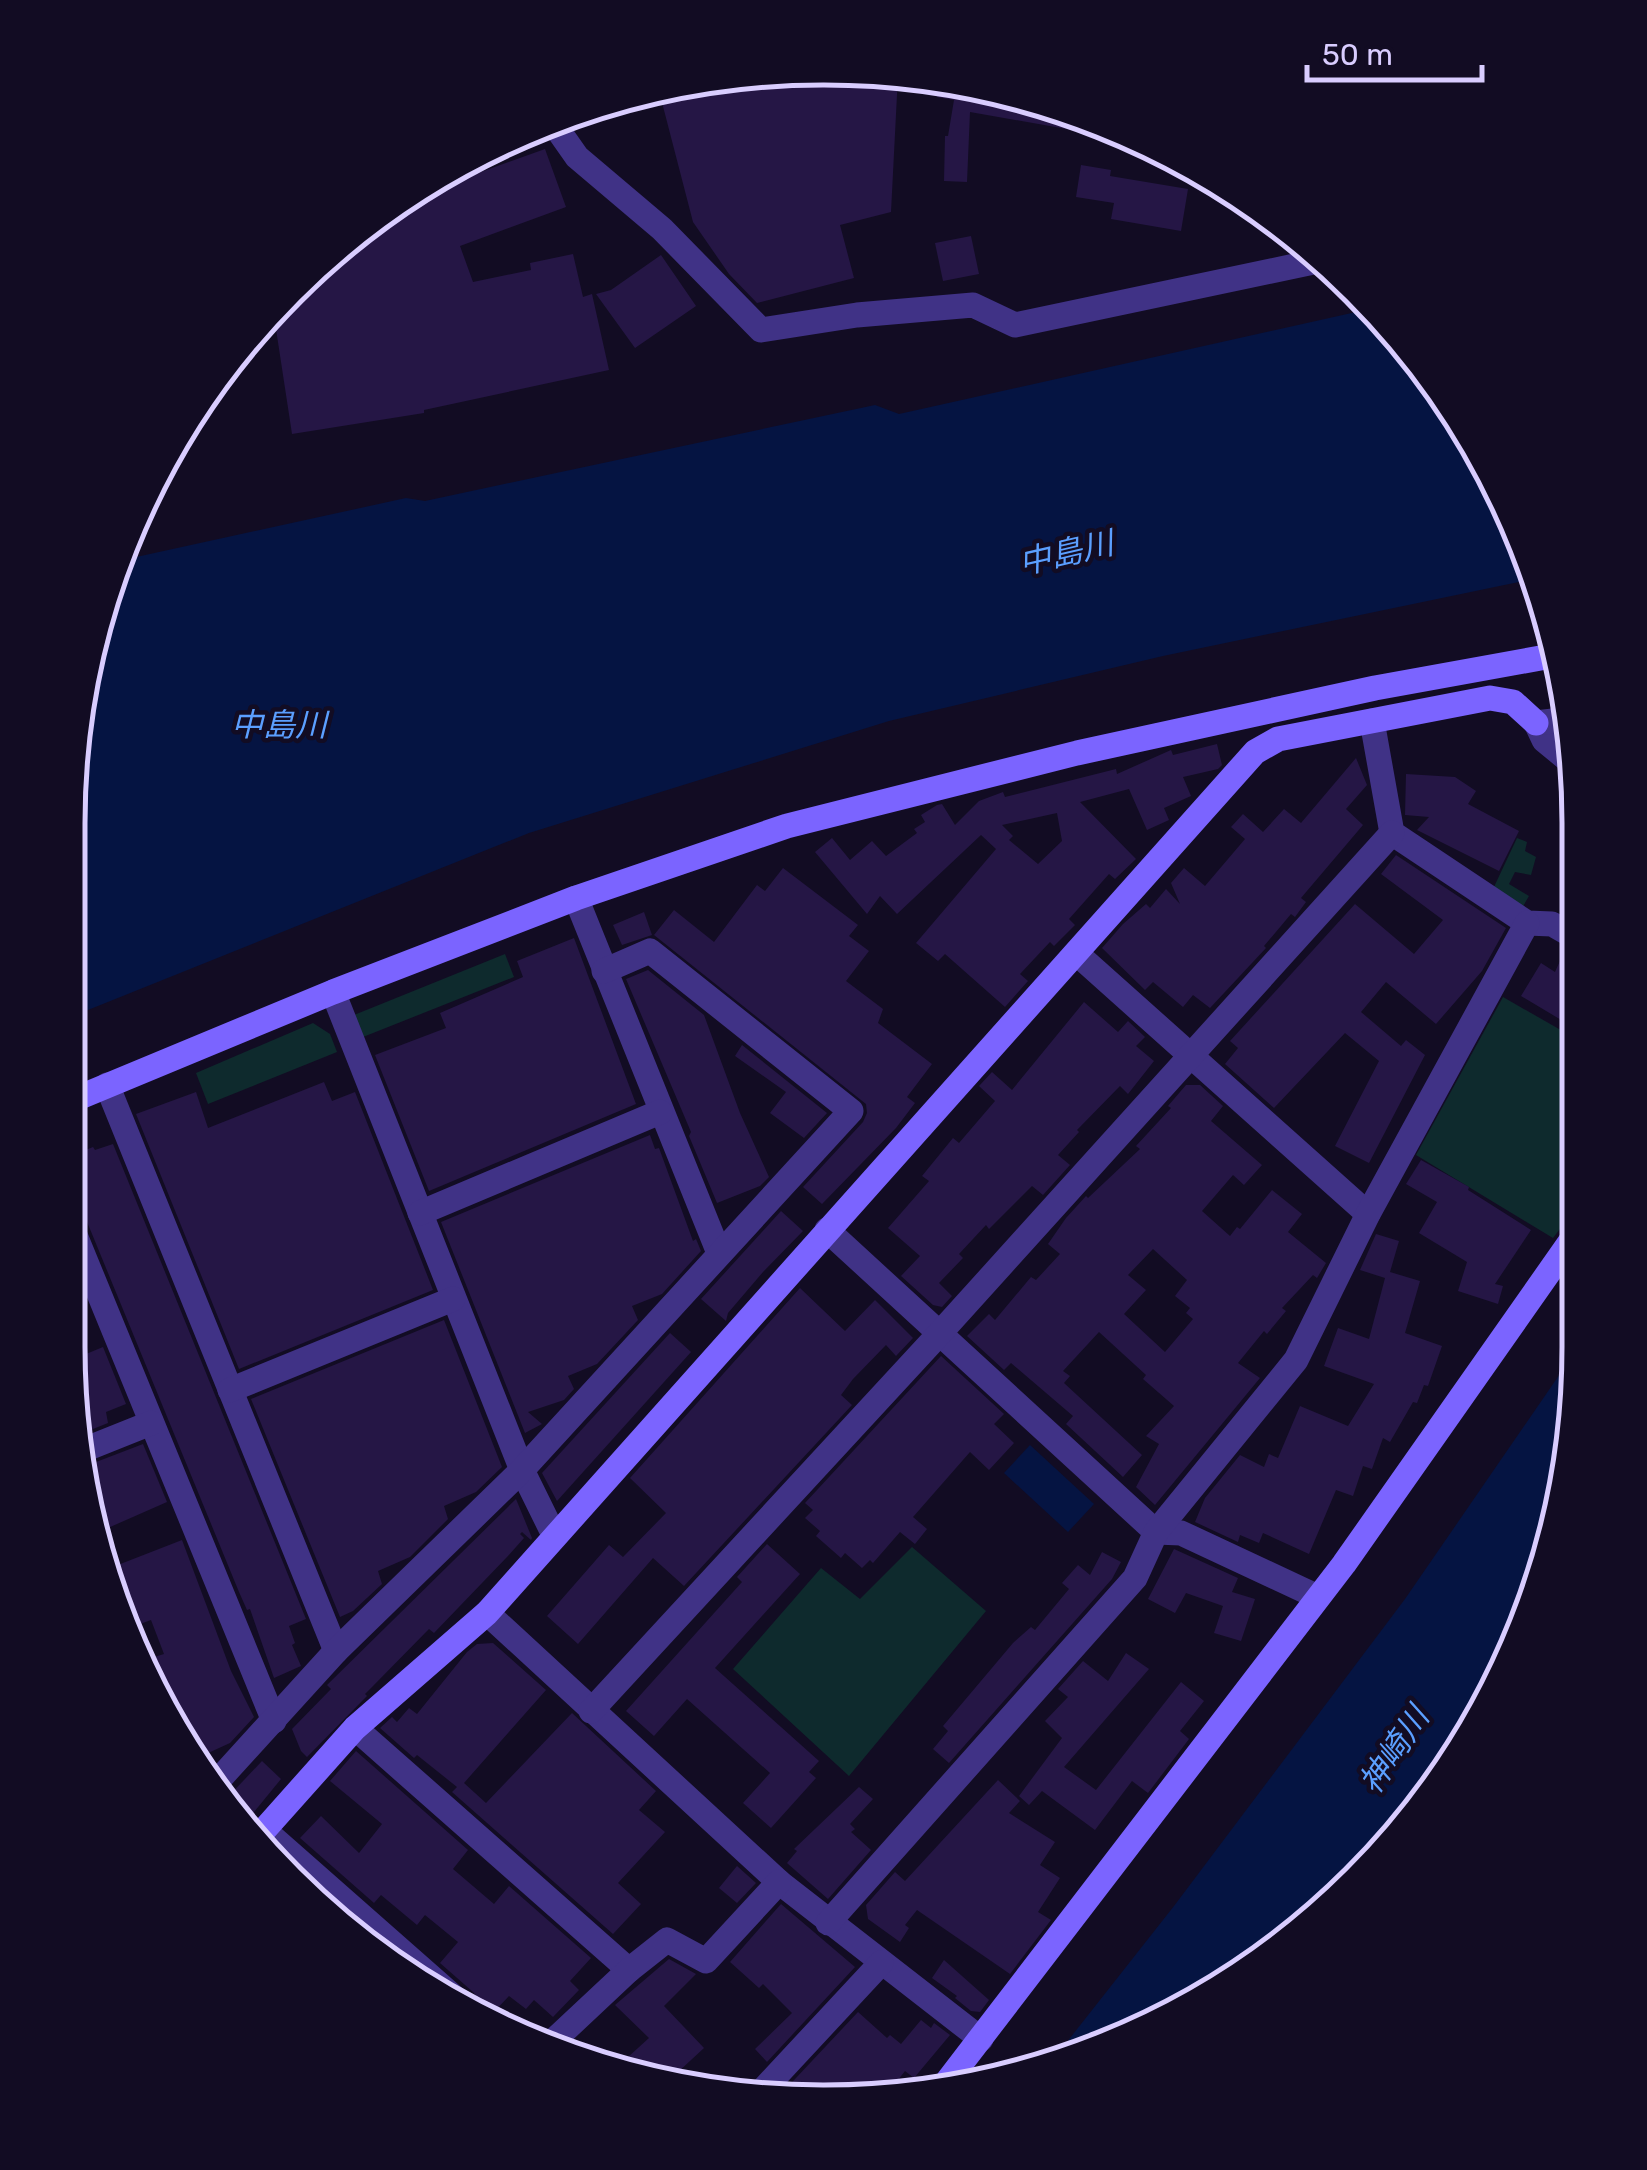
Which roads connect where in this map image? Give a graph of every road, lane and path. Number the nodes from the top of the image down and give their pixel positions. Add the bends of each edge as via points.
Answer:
1 (560, 134) edge
2 (1305, 264) edge
3 (1543, 658) edge
4 (1555, 720) edge
5 (1372, 721) junction
6 (1536, 722) junction
7 (1556, 731) edge
8 (1558, 752) edge
9 (1392, 833) junction
10 (576, 898) junction
11 (1527, 924) junction
12 (1562, 930) edge
13 (1076, 953) junction
14 (604, 971) junction
15 (333, 992) junction
16 (1190, 1057) junction
17 (108, 1085) junction
18 (85, 1095) edge
19 (660, 1112) junction
20 (420, 1213) junction
21 (1368, 1214) junction
22 (827, 1230) junction
23 (718, 1254) junction
24 (1562, 1254) edge
25 (85, 1260) edge
26 (453, 1300) junction
27 (940, 1333) junction
28 (230, 1390) junction
29 (151, 1423) junction
30 (92, 1447) edge
31 (522, 1470) junction
32 (1156, 1532) junction
33 (554, 1535) junction
34 (1318, 1598) junction
35 (486, 1613) junction
36 (336, 1651) junction
37 (591, 1711) junction
38 (274, 1721) junction
39 (355, 1728) junction
40 (223, 1776) edge
41 (265, 1829) edge
42 (300, 1867) edge
43 (778, 1882) junction
44 (828, 1923) junction
45 (391, 1945) edge
46 (881, 1963) junction
47 (628, 1970) junction
48 (559, 2036) edge
49 (981, 2040) junction
50 (954, 2073) edge
51 (771, 2083) edge

1 - 2 street via 576,157 662,230 761,330 973,305 1015,325
3 - 10 street via 1375,688 919,791 787,826
4 - 6 street
5 - 6 street via 1499,698
5 - 9 street
5 - 13 street via 1278,739 1255,752
6 - 7 street
6 - 8 street
9 - 11 street
9 - 16 street
10 - 14 street
10 - 15 street
11 - 12 street
11 - 21 street
13 - 16 street
13 - 22 street
14 - 19 street
14 - 23 street via 650,951 851,1111
15 - 17 street
15 - 20 street
16 - 21 street
16 - 27 street
17 - 18 street
17 - 28 street
19 - 20 street
19 - 23 street
20 - 26 street
21 - 32 street via 1296,1360
22 - 27 street
22 - 33 street
23 - 31 street
24 - 34 street
25 - 29 street
26 - 28 street
26 - 31 street
27 - 32 street
27 - 37 street
28 - 36 street
29 - 30 street
29 - 38 street
31 - 33 street
31 - 36 street
32 - 34 street via 1181,1533
32 - 44 street via 1135,1578
33 - 35 street
34 - 49 street
35 - 37 street
35 - 39 street
36 - 38 street
37 - 43 street
38 - 40 street
39 - 41 street
39 - 47 street
42 - 45 street
43 - 44 street
43 - 47 street via 706,1962 667,1940
44 - 46 street
46 - 49 street
46 - 51 street
47 - 48 street
49 - 50 street

